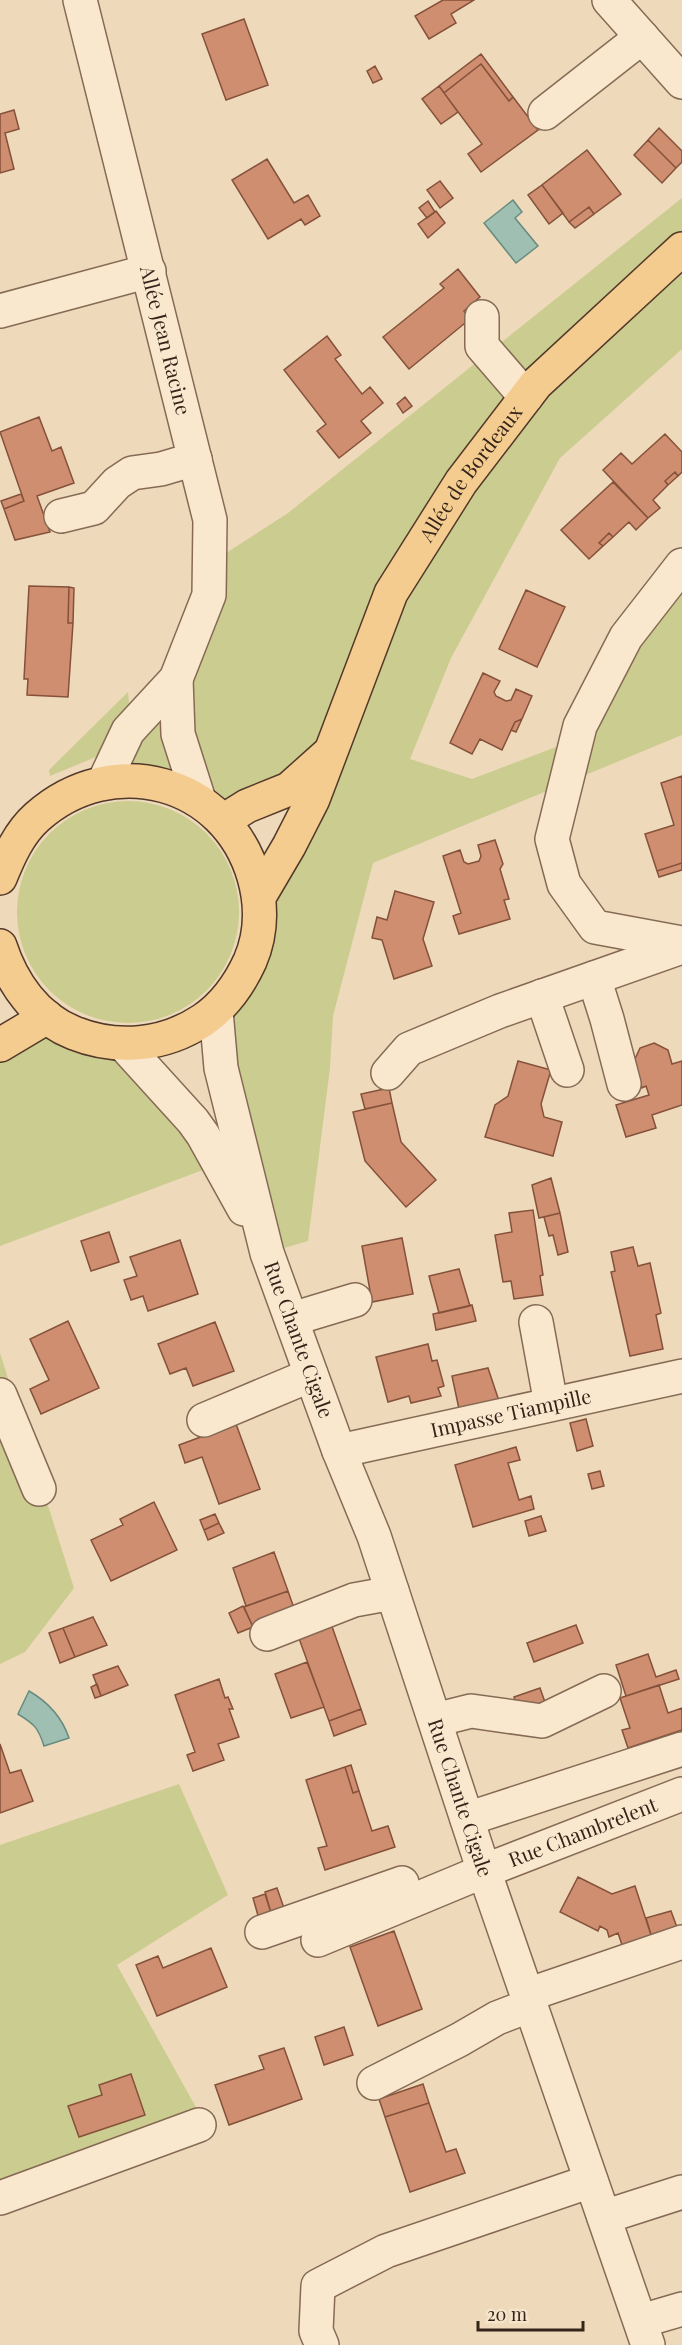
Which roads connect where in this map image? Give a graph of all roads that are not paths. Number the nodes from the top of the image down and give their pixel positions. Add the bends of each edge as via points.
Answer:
1 (80, 0) edge
2 (609, 0) edge
3 (642, 37) junction
4 (682, 82) edge
5 (545, 113) dead end
6 (682, 249) edge
7 (149, 271) junction
8 (0, 311) edge
9 (482, 317) dead end
10 (526, 397) junction
11 (195, 459) junction
12 (61, 516) dead end
13 (682, 566) edge
14 (176, 679) junction
15 (333, 750) junction
16 (104, 782) junction
17 (211, 811) junction
18 (4, 859) edge
19 (259, 897) junction
20 (682, 945) edge
21 (2, 966) edge
22 (594, 978) junction
23 (543, 996) junction
24 (216, 1011) junction
25 (46, 1017) junction
26 (124, 1045) junction
27 (0, 1046) edge
28 (567, 1070) dead end
29 (388, 1073) dead end
30 (624, 1084) dead end
31 (267, 1252) junction
32 (356, 1300) dead end
33 (292, 1319) junction
34 (536, 1322) dead end
35 (311, 1375) junction
36 (682, 1376) edge
37 (0, 1395) edge
38 (551, 1404) junction
39 (204, 1420) dead end
40 (339, 1451) junction
41 (39, 1489) dead end
42 (392, 1591) junction
43 (267, 1634) dead end
44 (604, 1691) dead end
45 (435, 1720) junction
46 (682, 1749) edge
47 (682, 1794) edge
48 (467, 1819) junction
49 (482, 1864) junction
50 (262, 1932) dead end
51 (318, 1940) dead end
52 (682, 1942) edge
53 (529, 2000) junction
54 (374, 2083) dead end
55 (199, 2125) dead end
56 (591, 2181) junction
57 (682, 2192) edge
58 (0, 2198) edge
59 (604, 2217) junction
60 (682, 2309) edge
61 (644, 2333) edge
62 (322, 2345) edge

1 - 7 street, Allée Jean Racine
2 - 3 street
3 - 4 street
3 - 5 street
6 - 10 main road, Allée de Bordeaux
7 - 8 street
7 - 11 street, Allée Jean Racine
9 - 10 street via 482,346
10 - 15 main road, Allée de Bordeaux via 461,482 391,593
11 - 12 street via 132,473 94,508
11 - 14 street, Allée Jean Racine via 210,519 209,595
13 - 20 street via 626,637 580,726 552,838 564,884 595,927
14 - 16 street, Allée Jean Racine via 128,731
14 - 17 street, Allée Jean Racine via 178,734
15 - 17 main road, Allée de Bordeaux via 289,789 247,806
15 - 19 main road, Allée de Bordeaux via 290,846
16 - 17 main road via 133,780 161,784
16 - 18 main road via 67,794 36,818
17 - 19 main road via 248,856
19 - 24 main road via 255,948 243,977
20 - 22 street
21 - 25 main road
22 - 23 street
22 - 30 street
23 - 28 street
23 - 29 street via 409,1049
24 - 26 main road via 178,1034
24 - 31 street, Rue Chante Cigale via 221,1068
25 - 26 main road via 88,1039
25 - 27 main road
26 - 31 street, Rue Chante Cigale via 203,1135
31 - 33 street, Rue Chante Cigale
32 - 33 street
33 - 35 street, Rue Chante Cigale
34 - 38 street
35 - 39 street
35 - 40 street, Rue Chante Cigale
36 - 38 street, Impasse Tiampille
37 - 41 street
38 - 40 street, Impasse Tiampille
40 - 42 street, Rue Chante Cigale
42 - 43 street via 354,1600
42 - 45 street, Rue Chante Cigale
44 - 45 street via 542,1721 471,1711
45 - 48 street, Rue Chante Cigale
46 - 48 street
47 - 49 street, Rue Chambrelent
48 - 49 street, Rue Chante Cigale
49 - 50 street
49 - 51 street
49 - 53 street, Rue Chante Cigale
52 - 53 street
53 - 54 street
53 - 56 street, Rue Chante Cigale
55 - 58 street
56 - 59 street, Rue Chante Cigale
56 - 62 street via 386,2251 318,2286 315,2331
57 - 59 street
59 - 61 street, Rue Chante Cigale
60 - 61 street

